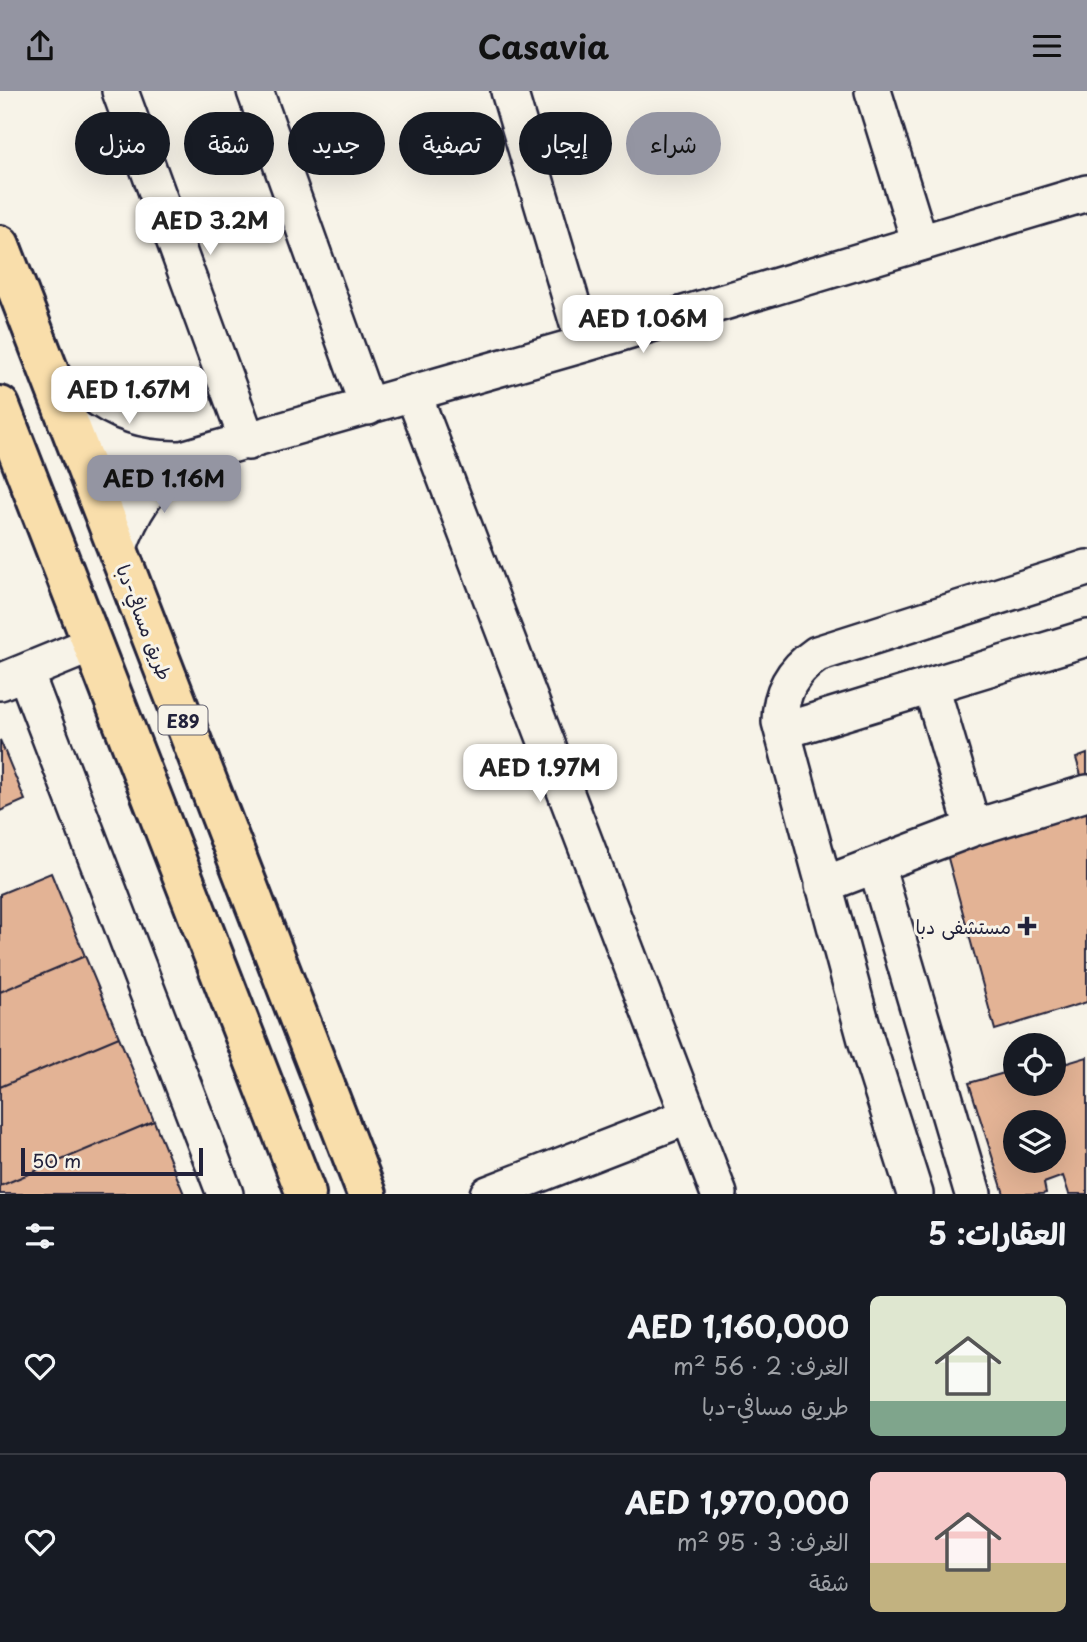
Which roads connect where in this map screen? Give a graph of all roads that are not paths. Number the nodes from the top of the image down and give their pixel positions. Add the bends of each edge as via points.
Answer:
1 (120, 91) edge
2 (254, 91) edge
3 (509, 91) edge
4 (873, 91) edge
5 (1087, 193) edge
6 (920, 243) junction
7 (0, 245) edge
8 (584, 344) junction
9 (413, 393) junction
10 (0, 406) edge
11 (368, 407) junction
12 (66, 421) junction
13 (248, 442) junction
14 (182, 459) junction
15 (118, 550) junction
16 (1087, 568) edge
17 (1087, 638) edge
18 (93, 644) junction
19 (12, 677) edge
20 (931, 687) junction
21 (783, 731) junction
22 (1087, 793) edge
23 (973, 828) junction
24 (876, 865) junction
25 (823, 885) junction
26 (689, 1116) junction
27 (225, 1194) edge
28 (306, 1194) edge
29 (368, 1194) edge
30 (488, 1194) edge
31 (719, 1194) edge
32 (915, 1194) edge
33 (973, 1194) edge

1 - 13 street
2 - 11 street
3 - 8 street
4 - 6 street
5 - 6 street
6 - 8 street
7 - 12 highway, طريق مسافي-دبا / E89
8 - 9 street
9 - 11 street
9 - 26 street
10 - 18 highway
11 - 13 street
12 - 14 street via 86,437 132,456
12 - 15 highway, طريق مسافي-دبا / E89
13 - 14 street
14 - 15 street via 135,508
15 - 29 highway, طريق مسافي-دبا / E89
16 - 21 street via 817,654 788,684 780,709
17 - 20 street
18 - 19 street
18 - 28 highway
19 - 27 street
20 - 21 street
20 - 23 street
21 - 25 street
22 - 23 street
23 - 24 street
24 - 25 street
24 - 33 street
25 - 32 street
26 - 30 street
26 - 31 street

